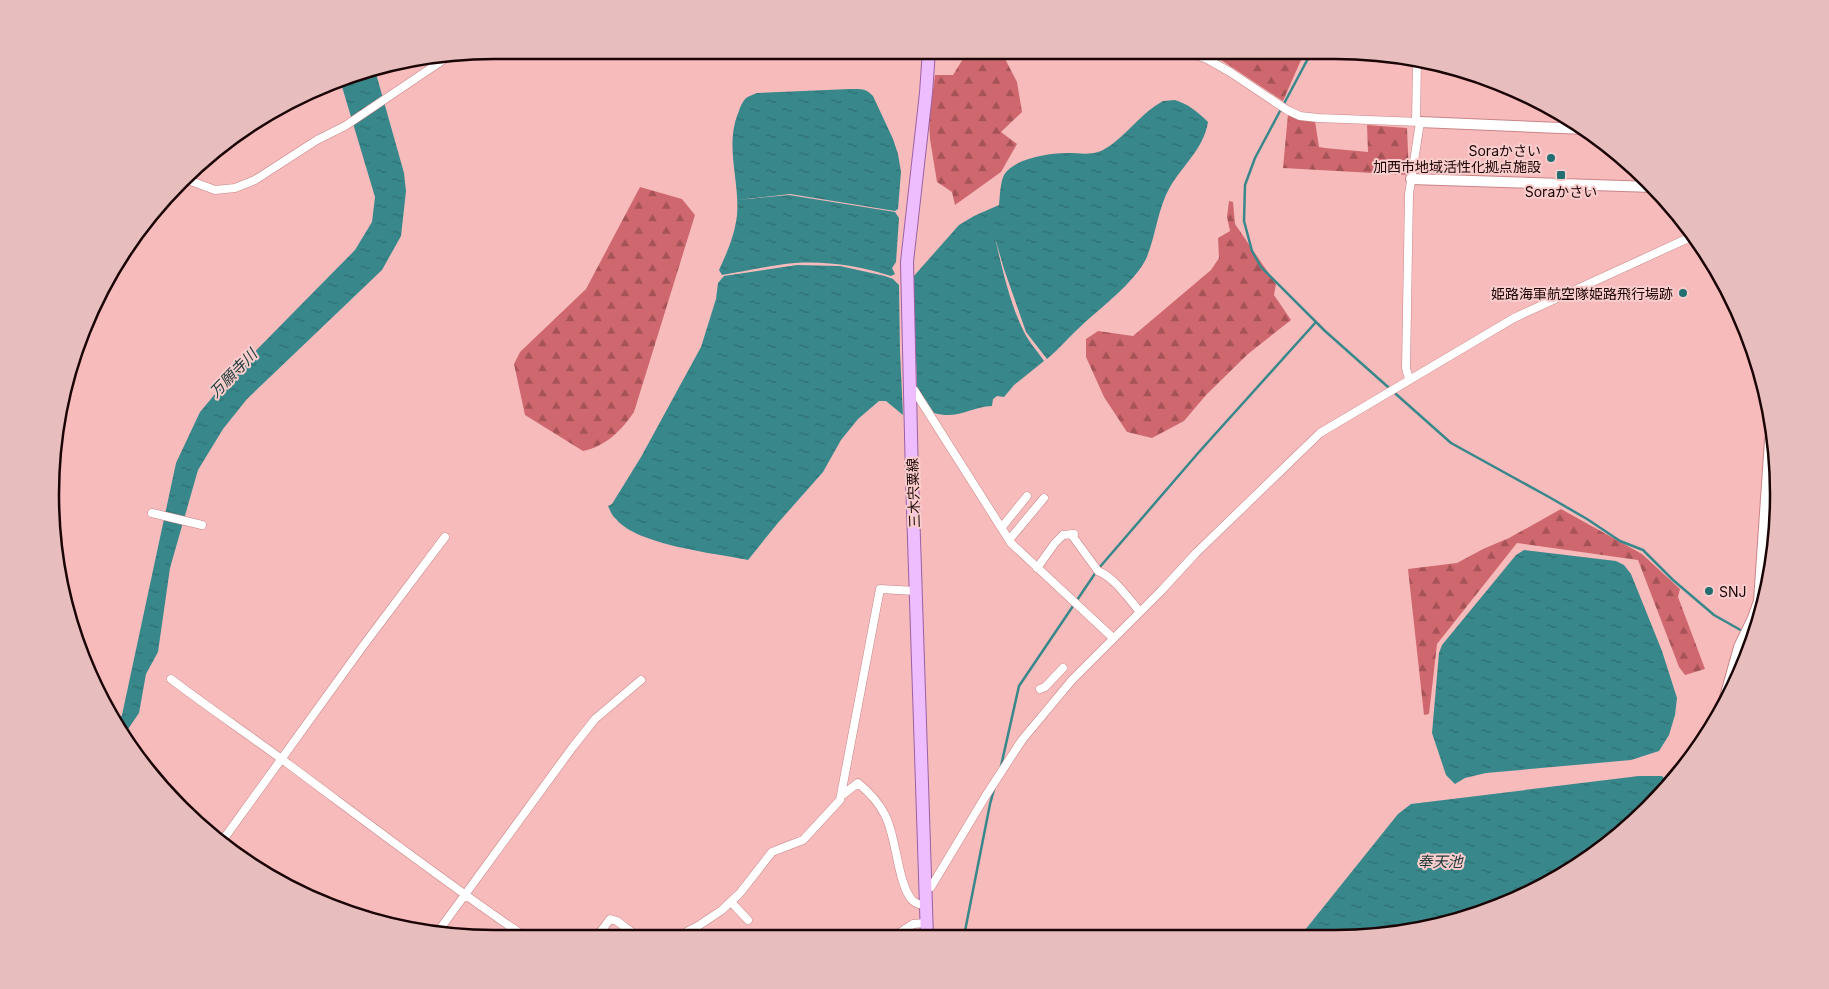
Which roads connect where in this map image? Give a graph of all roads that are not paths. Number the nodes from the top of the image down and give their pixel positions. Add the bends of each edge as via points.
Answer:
1 (928, 59) edge
2 (1207, 59) edge
3 (440, 62) edge
4 (1417, 67) edge
5 (1418, 122) junction
6 (1571, 128) edge
7 (1411, 179) junction
8 (191, 181) edge
9 (1644, 187) edge
10 (1687, 239) edge
11 (1409, 379) junction
12 (910, 387) junction
13 (1769, 460) edge
14 (1027, 496) dead end
15 (1044, 498) dead end
16 (152, 513) dead end
17 (199, 524) dead end
18 (1002, 527) junction
19 (445, 537) dead end
20 (1009, 540) junction
21 (1037, 568) junction
22 (1760, 588) edge
23 (916, 591) junction
24 (1140, 612) junction
25 (1752, 616) edge
26 (1113, 638) junction
27 (1730, 675) edge
28 (171, 679) dead end
29 (641, 680) dead end
30 (1072, 680) junction
31 (1057, 698) junction
32 (282, 759) junction
33 (841, 796) junction
34 (225, 837) edge
35 (926, 889) junction
36 (464, 895) junction
37 (731, 902) junction
38 (926, 906) junction
39 (748, 920) dead end
40 (926, 923) junction
41 (440, 927) edge
42 (515, 930) edge
43 (602, 930) edge
44 (629, 930) edge
45 (690, 930) edge
46 (904, 930) edge
47 (926, 930) edge

1 - 12 main road, 三木宍粟線 via 907,262
2 - 5 street via 1300,116
3 - 8 street via 255,180 235,188 215,190
4 - 5 street
5 - 6 street
5 - 7 street
7 - 9 street
7 - 11 street via 1406,341
10 - 11 street via 1514,318
11 - 24 street via 1320,433
12 - 18 street
12 - 23 main road, 三木宍粟線
13 - 22 street
14 - 18 street
15 - 20 street
16 - 17 street
18 - 20 street
19 - 32 street
20 - 21 street
21 - 24 street via 1063,535 1074,534 1098,571 1110,579
21 - 26 street
23 - 33 street via 880,589
23 - 35 main road, 三木宍粟線
24 - 26 street
25 - 27 street
26 - 30 street
28 - 32 street
29 - 36 street via 595,719
30 - 31 street
30 - 31 street via 1061,665 1043,688
31 - 35 street via 1022,740 932,887
32 - 34 street
32 - 36 street
33 - 37 street via 803,840 772,852
33 - 38 street via 858,783 877,803 886,816 909,894 918,904
35 - 38 main road, 三木宍粟線
36 - 41 street
36 - 42 street
37 - 39 street
37 - 45 street
38 - 40 main road, 三木宍粟線
40 - 46 street via 914,924
40 - 47 main road, 三木宍粟線
43 - 44 street via 610,919

